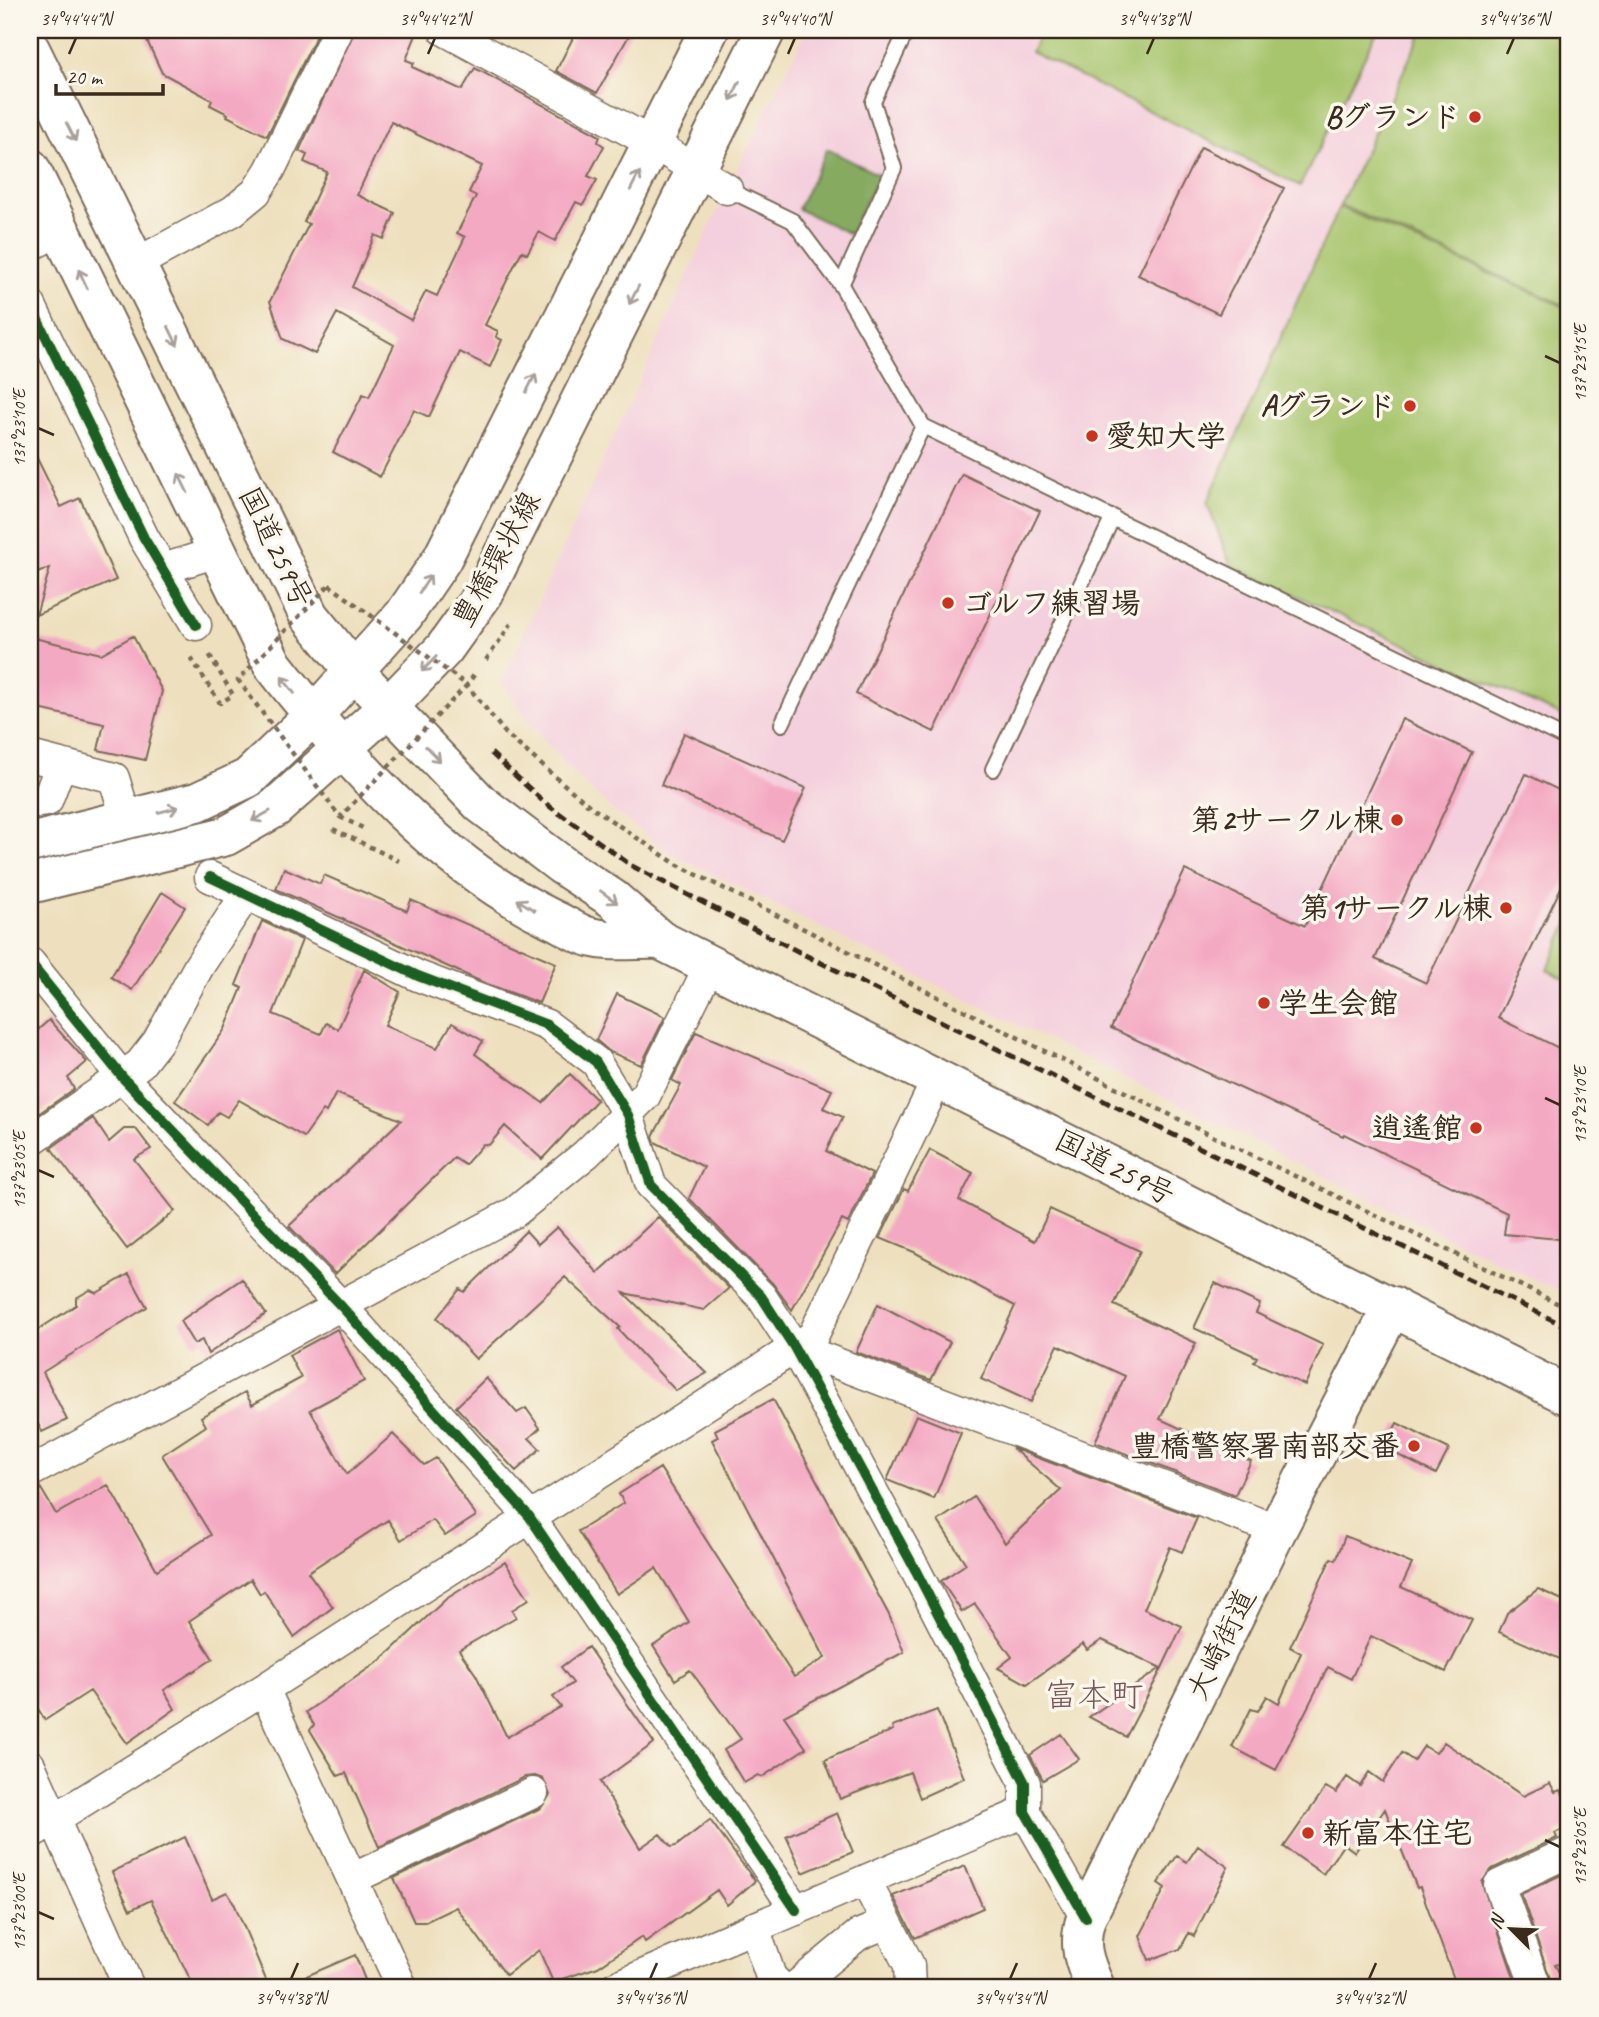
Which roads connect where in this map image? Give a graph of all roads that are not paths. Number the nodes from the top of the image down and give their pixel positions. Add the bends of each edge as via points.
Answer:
1 (338, 30) edge
2 (444, 30) edge
3 (709, 30) edge
4 (766, 30) edge
5 (907, 30) edge
6 (30, 50) edge
7 (654, 144) junction
8 (30, 168) edge
9 (712, 179) junction
10 (45, 238) edge
11 (137, 263) junction
12 (841, 285) junction
13 (30, 304) edge
14 (923, 426) junction
15 (1113, 517) junction
16 (217, 552) junction
17 (163, 569) junction
18 (196, 625) dead end
19 (354, 671) junction
20 (388, 707) junction
21 (313, 716) junction
22 (782, 724) dead end
23 (1569, 740) edge
24 (340, 748) junction
25 (30, 756) edge
26 (61, 764) junction
27 (993, 769) dead end
28 (30, 803) edge
29 (127, 821) junction
30 (30, 842) edge
31 (210, 877) dead end
32 (30, 884) edge
33 (244, 896) junction
34 (660, 940) junction
35 (30, 963) edge
36 (710, 965) junction
37 (123, 1077) junction
38 (937, 1077) junction
39 (628, 1115) junction
40 (30, 1141) edge
41 (1393, 1306) junction
42 (342, 1307) junction
43 (794, 1347) junction
44 (1569, 1396) edge
45 (30, 1472) edge
46 (529, 1516) junction
47 (1277, 1530) junction
48 (264, 1689) junction
49 (30, 1765) edge
50 (533, 1793) dead end
51 (1026, 1812) junction
52 (42, 1827) edge
53 (1569, 1852) edge
54 (352, 1879) junction
55 (865, 1880) junction
56 (796, 1910) junction
57 (1086, 1918) junction
58 (887, 1923) junction
59 (754, 1927) junction
60 (129, 1987) edge
61 (402, 1987) edge
62 (615, 1987) edge
63 (781, 1987) edge
64 (795, 1987) edge
65 (910, 1987) edge
66 (1095, 1987) edge
67 (1536, 1987) edge

1 - 11 street via 256,192 233,211
2 - 7 street
3 - 7 main road, 豊橋環状線
4 -> 9 main road, 豊橋環状線
5 - 12 lane via 873,102 894,167
6 -> 11 main road, 国道259号
7 - 9 street
19 -> 7 main road, 豊橋環状線 via 404,615 442,559
8 - 10 main road, 国道259号
9 - 12 lane via 793,221
9 -> 20 main road, 豊橋環状線 via 484,593 443,649
16 -> 10 main road, 国道259号
11 -> 19 main road, 国道259号 via 309,616
12 - 14 lane
13 - 17 street
14 - 15 lane
14 - 22 lane
15 - 23 lane
15 - 27 lane
16 - 17 street
21 -> 16 main road, 国道259号 via 273,665
17 - 18 street
19 - 20 main road, 国道259号
19 - 21 main road, 豊橋環状線
20 - 24 main road, 豊橋環状線
20 -> 34 main road, 国道259号 via 481,804 613,899
21 - 24 main road, 国道259号
29 -> 21 main road, 豊橋環状線 via 221,794 248,778
24 -> 32 main road, 豊橋環状線 via 275,808 226,836
34 -> 24 main road, 国道259号 via 590,937 537,912 451,851 363,775
25 - 26 street
26 - 28 street via 47,801
26 - 29 street via 114,778
29 - 30 main road, 豊橋環状線
31 - 33 street
33 - 37 street via 158,1041
33 - 39 street via 418,976 547,1025 596,1062
34 - 36 main road, 国道259号
35 - 37 street
36 - 38 main road, 国道259号
36 - 39 street via 645,1096
37 - 40 street
37 - 42 street
38 - 41 main road, 国道259号
38 - 43 street via 813,1336
39 - 42 street via 515,1212
39 - 43 street via 652,1185 761,1296
41 - 44 main road, 国道259号
41 - 47 main road, 大崎街道
42 - 45 street
42 - 46 street
43 - 46 street
43 - 47 street
43 - 51 street via 1025,1783
46 - 48 street
46 - 56 street
47 - 57 main road, 大崎街道
48 - 52 street
48 - 54 street
49 - 52 street
50 - 54 street
51 - 55 street
51 - 57 street
52 - 60 street
53 - 67 street via 1499,1885
54 - 61 street
55 - 56 street
55 - 58 street
56 - 59 street
57 - 66 main road, 大崎街道 via 1080,1936 1082,1957
58 - 64 street via 858,1935
58 - 65 street via 909,1965
59 - 62 street
59 - 63 street via 771,1977

